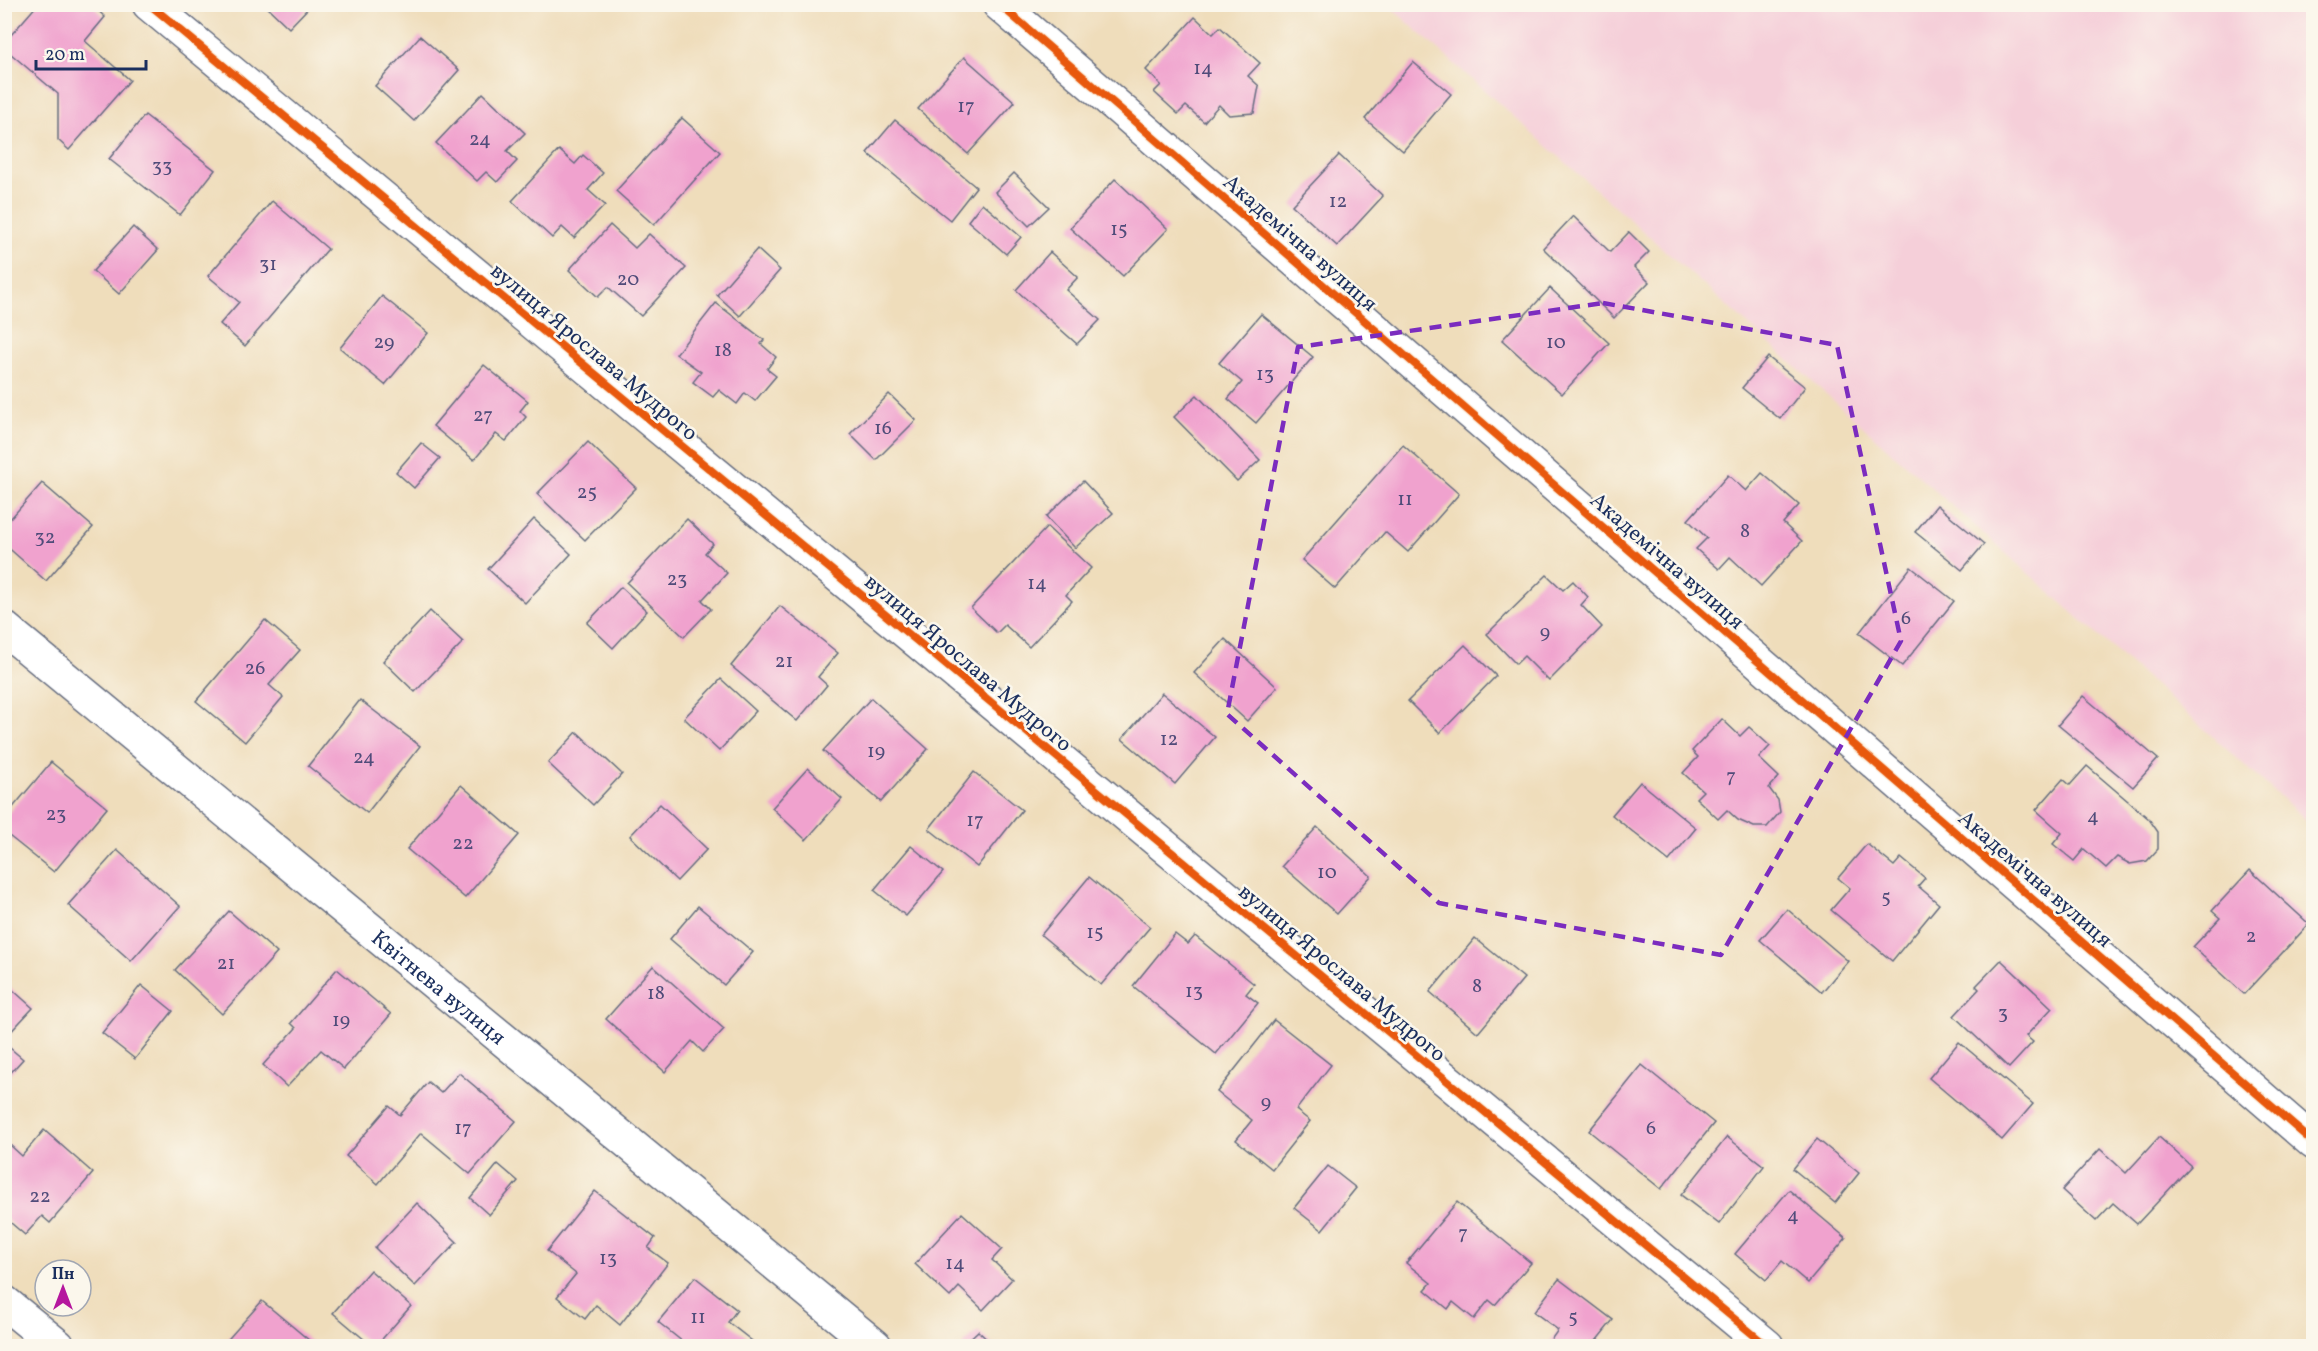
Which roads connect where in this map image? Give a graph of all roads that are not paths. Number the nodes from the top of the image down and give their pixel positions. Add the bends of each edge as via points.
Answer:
1 (148, 4) edge
2 (999, 4) edge
3 (4, 628) edge
4 (2313, 1143) edge
5 (4, 1302) edge
6 (58, 1347) edge
7 (875, 1347) edge
8 (1767, 1347) edge

1 - 8 street, вулиця Ярослава Мудрого
2 - 4 street, Академічна вулиця
3 - 7 street, Квітнева вулиця
5 - 6 street

